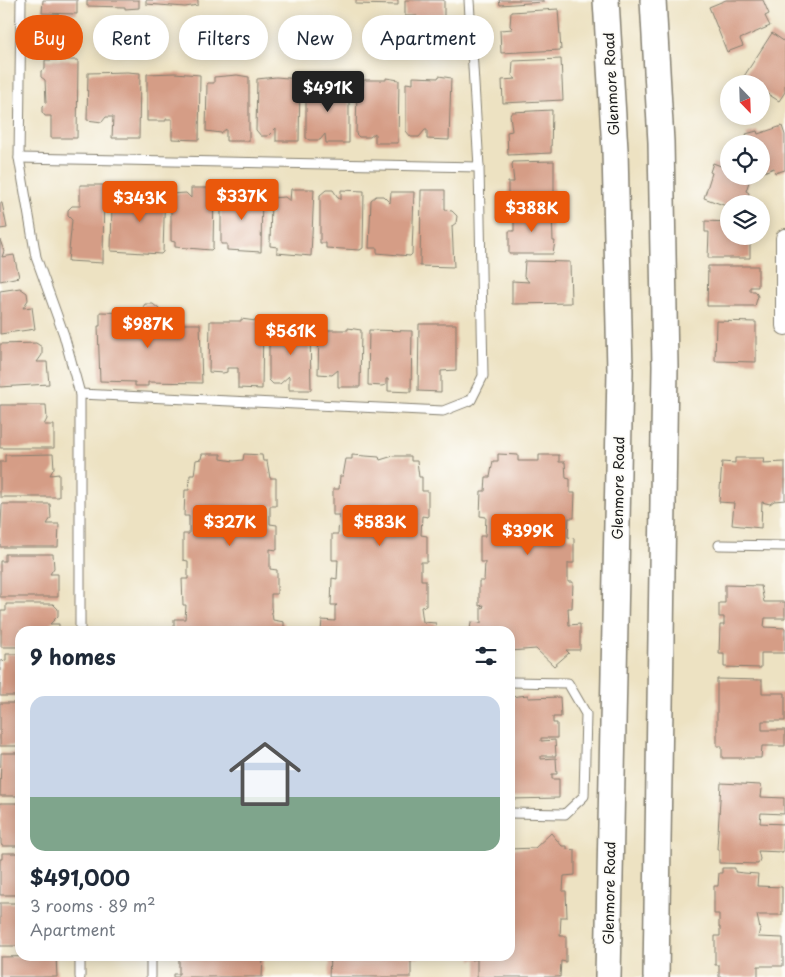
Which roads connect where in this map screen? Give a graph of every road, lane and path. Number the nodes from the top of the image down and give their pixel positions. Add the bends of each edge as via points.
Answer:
1 (22, 0) edge
2 (469, 0) edge
3 (606, 0) edge
4 (654, 0) edge
5 (19, 158) junction
6 (479, 167) junction
7 (785, 238) edge
8 (785, 326) edge
9 (80, 394) junction
10 (719, 545) dead end
11 (785, 546) edge
12 (80, 626) edge
13 (515, 682) edge
14 (515, 813) edge
15 (80, 961) edge
16 (151, 961) edge
17 (80, 977) edge
18 (151, 977) edge
19 (608, 977) edge
20 (656, 977) edge

1 - 5 lane
2 - 6 lane
3 - 19 main road, Glenmore Road via 615,150 620,371
4 - 20 main road via 661,142 664,366
5 - 6 lane
5 - 9 lane via 36,257 64,335
6 - 9 lane via 483,376 471,400 443,411
7 - 8 street
9 - 12 lane
10 - 11 lane
13 - 14 lane via 568,683 586,714 584,796 565,814
15 - 17 lane
16 - 18 lane

